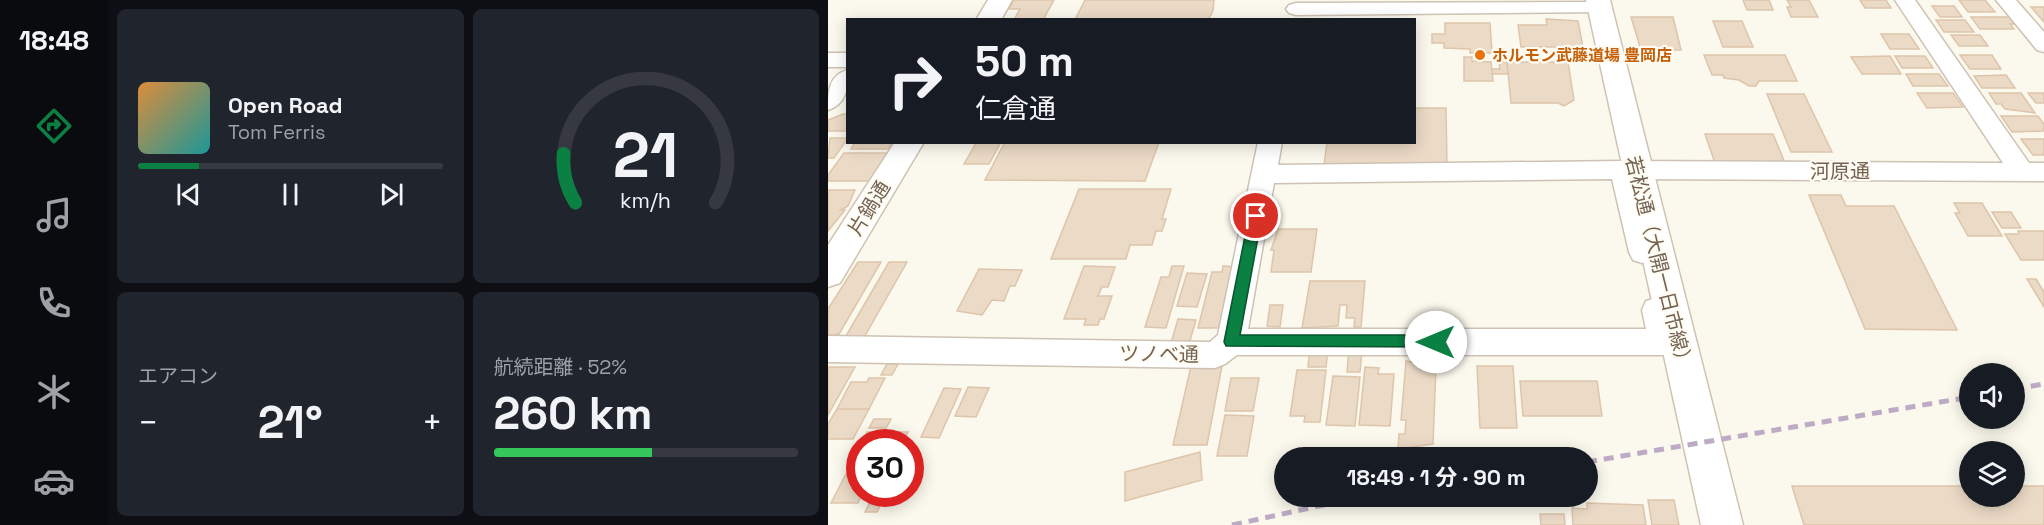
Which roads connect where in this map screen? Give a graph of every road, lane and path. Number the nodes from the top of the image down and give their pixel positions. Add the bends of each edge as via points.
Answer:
1 (1000, 0) edge
2 (1905, 0) edge
3 (2006, 0) edge
4 (1599, 4) edge
5 (1296, 10) edge
6 (989, 18) edge
7 (2044, 45) edge
8 (828, 60) edge
9 (846, 60) edge
10 (846, 79) edge
11 (828, 102) edge
12 (909, 144) edge
13 (1270, 144) edge
14 (1629, 170) junction
15 (2033, 172) edge
16 (1264, 174) junction
17 (828, 273) edge
18 (1232, 342) junction
19 (828, 349) edge
20 (1722, 525) edge

1 - 6 street
2 - 15 street
3 - 7 street
4 - 5 street
4 - 14 street, 若松通（大開一日市線）
8 - 9 street
10 - 11 street
12 - 17 street, 片鍋通
13 - 16 street
14 - 15 street, 河原通
14 - 16 street, 河原通
14 - 18 street, ツノベ通 via 1664,342
14 - 20 street, 若松通（大開一日市線）
16 - 18 street
18 - 19 street, ツノベ通 via 1215,355

